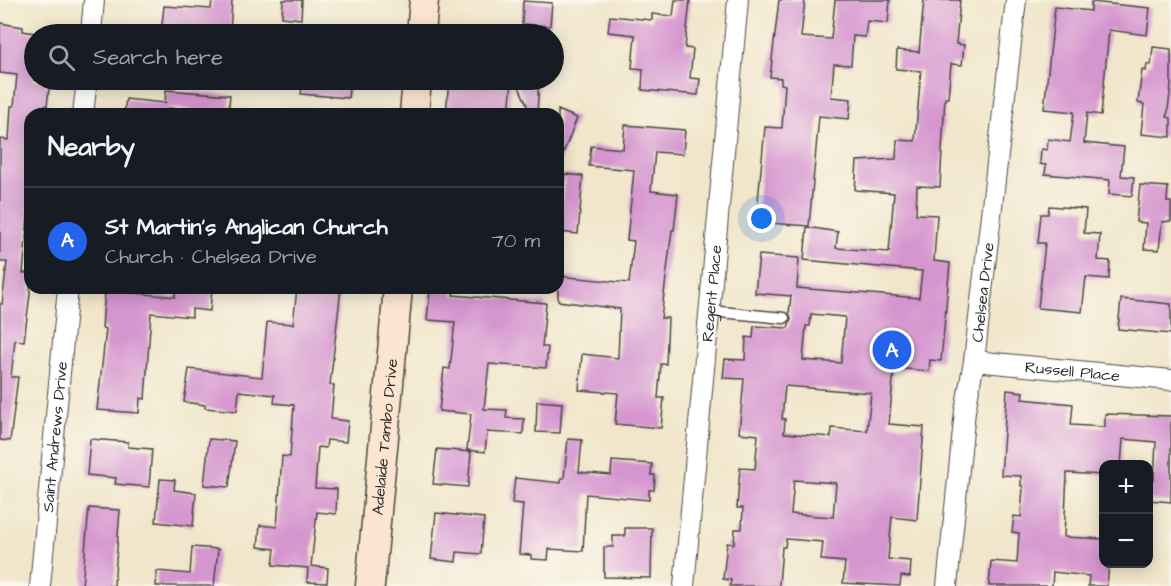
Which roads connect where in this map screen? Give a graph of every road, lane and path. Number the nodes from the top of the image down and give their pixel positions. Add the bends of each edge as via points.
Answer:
1 (94, 0) edge
2 (424, 0) edge
3 (738, 0) edge
4 (1016, 0) edge
5 (92, 24) edge
6 (422, 24) edge
7 (86, 90) edge
8 (416, 90) edge
9 (84, 108) edge
10 (415, 108) edge
11 (67, 294) edge
12 (397, 294) edge
13 (710, 311) junction
14 (784, 318) dead end
15 (974, 361) junction
16 (1171, 380) edge
17 (40, 586) edge
18 (370, 586) edge
19 (684, 586) edge
20 (947, 586) edge

1 - 5 street
2 - 6 street
3 - 13 street, Regent Place
4 - 15 street, Chelsea Drive
7 - 9 street
8 - 10 street
11 - 17 street, Saint Andrews Drive
12 - 18 street, Adelaide Tambo Drive
13 - 14 lane
13 - 19 street, Regent Place
15 - 16 street, Russell Place
15 - 20 street, Chelsea Drive

